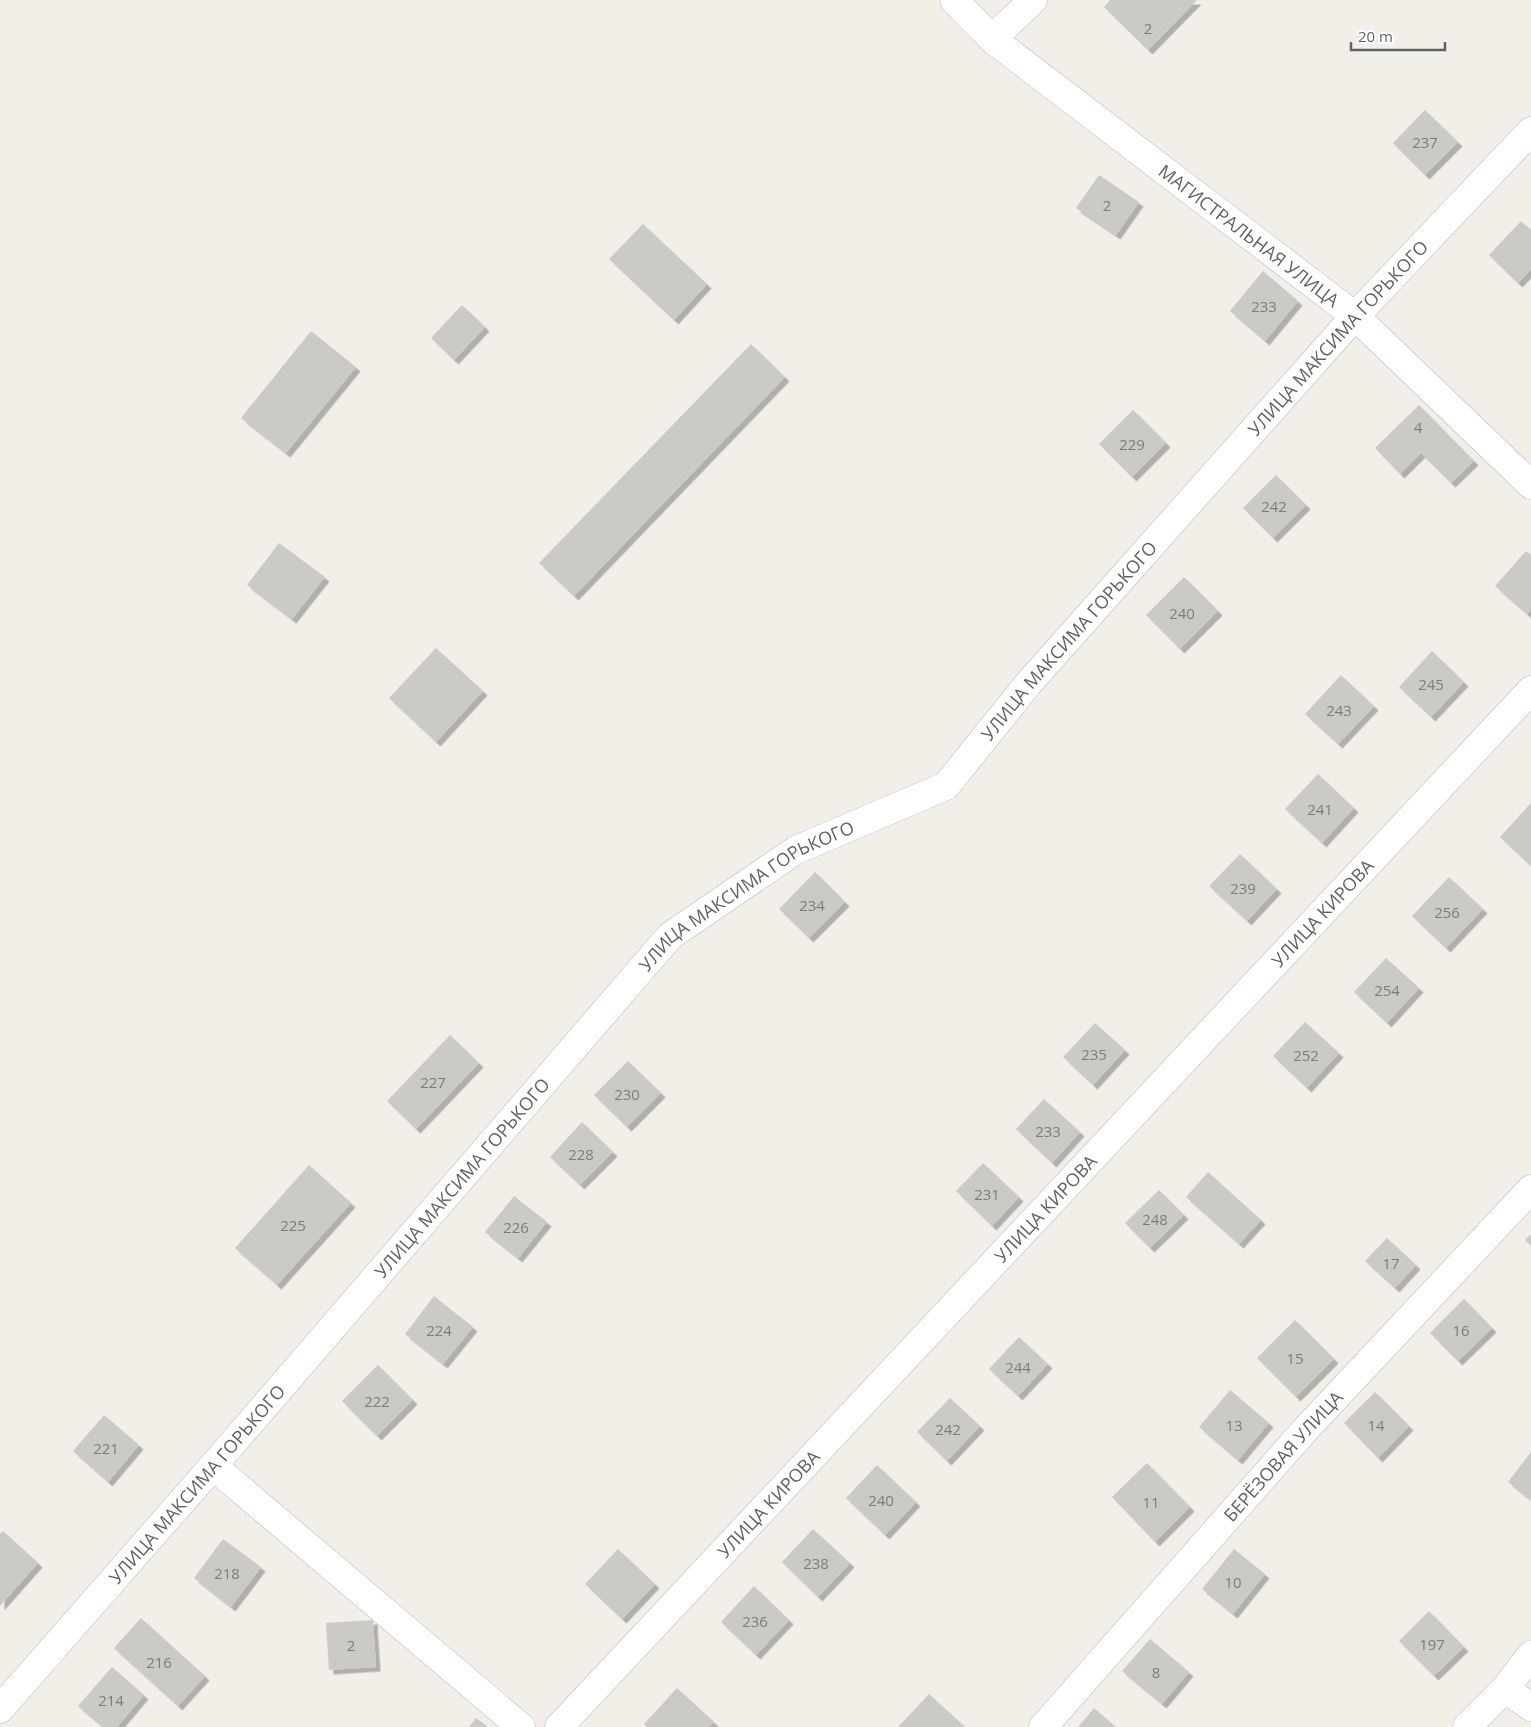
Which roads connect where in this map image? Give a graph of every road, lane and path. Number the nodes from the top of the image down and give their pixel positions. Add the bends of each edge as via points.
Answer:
1 (954, 0) edge
2 (1033, 0) edge
3 (992, 39) junction
4 (1531, 131) edge
5 (1355, 316) junction
6 (1531, 485) edge
7 (1531, 690) edge
8 (1531, 1189) edge
9 (213, 1466) junction
10 (1531, 1655) edge
11 (1505, 1689) junction
12 (1531, 1707) edge
13 (0, 1709) edge
14 (521, 1727) edge
15 (559, 1727) edge
16 (1043, 1727) edge
17 (1466, 1727) edge

1 - 3 street, МАГИСТРАЛЬНАЯ УЛИЦА
2 - 3 street
3 - 5 street, МАГИСТРАЛЬНАЯ УЛИЦА
4 - 5 street, УЛИЦА МАКСИМА ГОРЬКОГО
5 - 6 street, МАГИСТРАЛЬНАЯ УЛИЦА
5 - 9 street, УЛИЦА МАКСИМА ГОРЬКОГО via 1028,684 946,786 796,850 670,936
7 - 15 street, УЛИЦА КИРОВА
8 - 16 street, БЕРЁЗОВАЯ УЛИЦА via 1306,1430
9 - 13 street, УЛИЦА МАКСИМА ГОРЬКОГО
9 - 14 street
10 - 11 street
11 - 12 street
11 - 17 street

